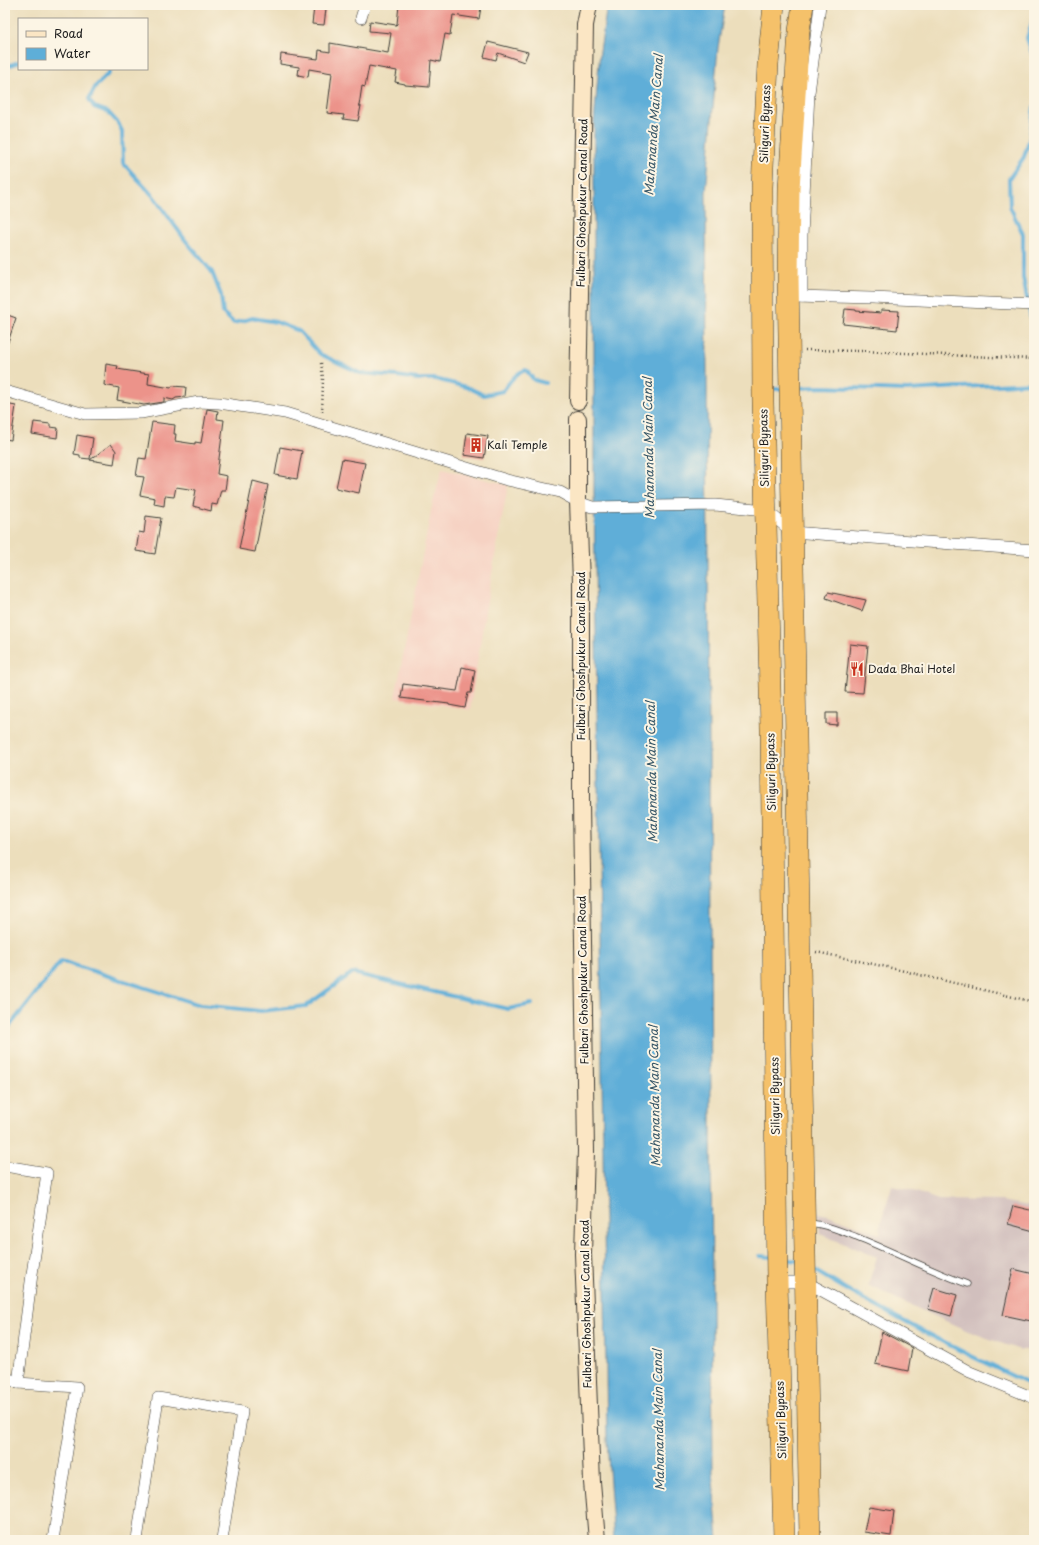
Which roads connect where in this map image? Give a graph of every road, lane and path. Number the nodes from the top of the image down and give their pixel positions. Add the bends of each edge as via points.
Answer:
1 (365, 5) edge
2 (589, 5) edge
3 (774, 5) edge
4 (803, 5) edge
5 (820, 5) edge
6 (361, 18) dead end
7 (795, 296) junction
8 (1034, 305) edge
9 (789, 356) junction
10 (1034, 359) edge
11 (321, 364) dead end
12 (5, 390) edge
13 (578, 401) joint
14 (578, 419) joint
15 (320, 424) junction
16 (585, 504) junction
17 (766, 510) junction
18 (792, 532) junction
19 (1034, 550) edge
20 (799, 949) junction
21 (1034, 1002) edge
22 (5, 1166) edge
23 (805, 1232) junction
24 (777, 1282) junction
25 (806, 1282) junction
26 (967, 1284) dead end
27 (6, 1377) edge
28 (18, 1383) junction
29 (5, 1389) edge
30 (1034, 1398) edge
31 (53, 1540) edge
32 (136, 1540) edge
33 (222, 1540) edge
34 (597, 1540) edge
35 (784, 1540) edge
36 (810, 1540) edge

1 - 6 street
2 - 13 street, Fulbari Ghoshpukur Canal Road via 585,25
3 - 17 highway, Siliguri Bypass via 768,64 762,188
4 - 7 highway via 799,31 789,188
5 - 7 street via 810,93 802,235
7 - 8 street
7 - 9 highway
9 - 10 path via 861,351
9 - 18 highway
11 - 15 path via 323,403
12 - 15 street via 85,414 140,413 199,402 285,413
13 - 14 street
14 - 16 street, Fulbari Ghoshpukur Canal Road
15 - 16 street via 507,480 560,492
16 - 17 street via 715,505
16 - 34 street, Fulbari Ghoshpukur Canal Road via 581,582 586,1151 583,1254 592,1482
17 - 18 street
17 - 24 highway, Siliguri Bypass
18 - 19 street
18 - 20 highway
20 - 21 path
20 - 23 highway
22 - 28 street via 47,1173
23 - 25 highway
23 - 26 lane via 819,1224
24 - 25 street
24 - 35 highway, Siliguri Bypass
25 - 30 street via 970,1372
25 - 36 highway
27 - 28 street
27 - 29 street
28 - 31 street via 77,1387
32 - 33 street via 158,1398 242,1412

